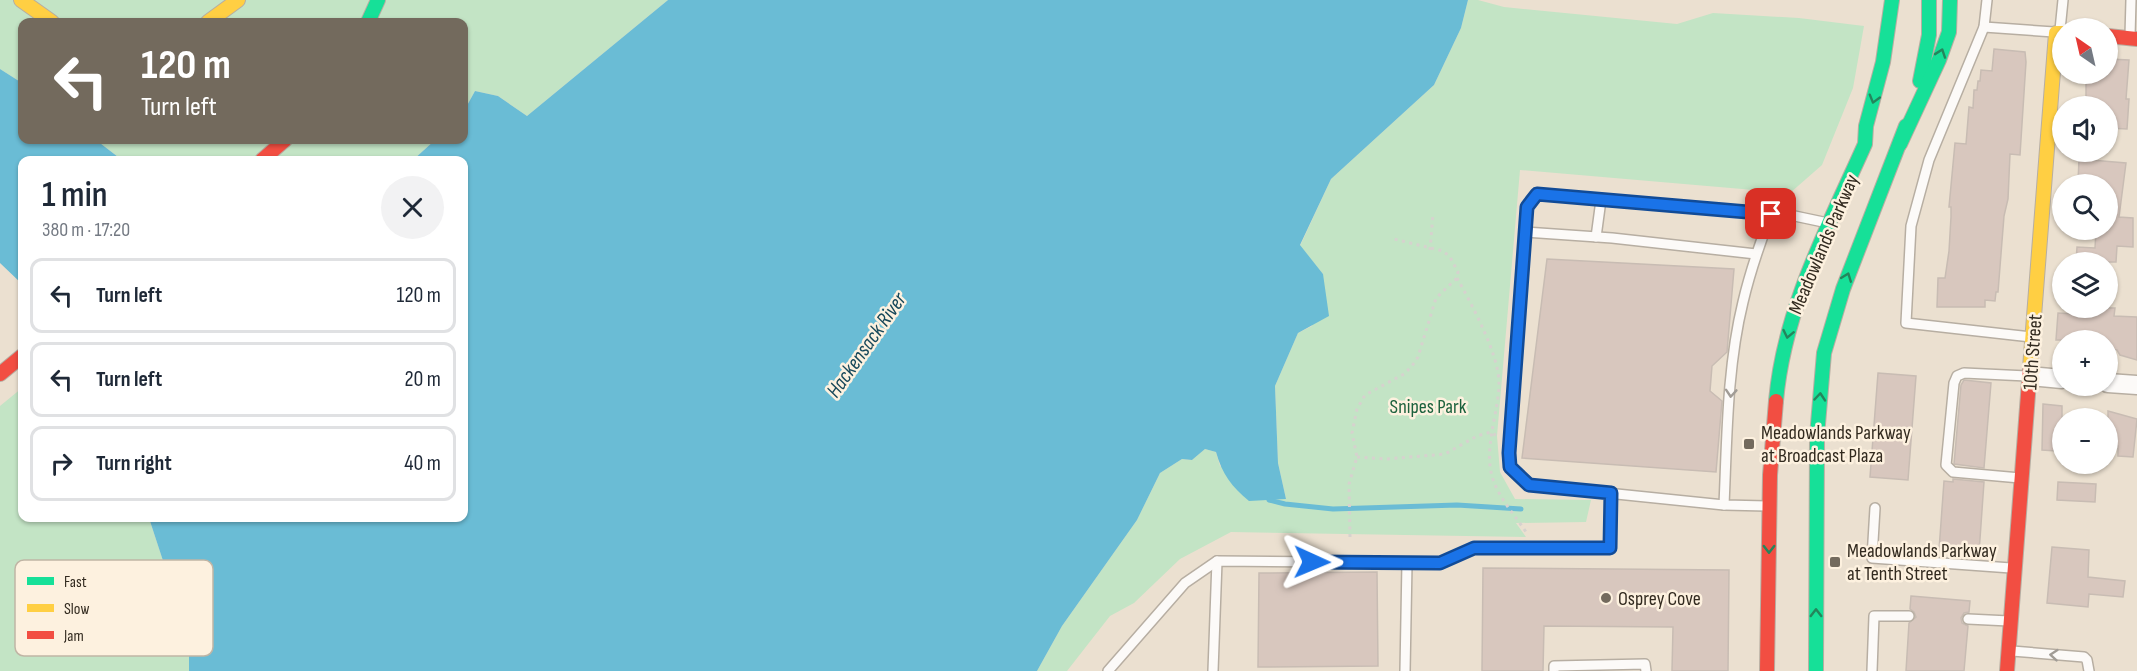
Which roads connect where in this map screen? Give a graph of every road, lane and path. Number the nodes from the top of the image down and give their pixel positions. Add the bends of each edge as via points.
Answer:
1 (21, 0) edge
2 (238, 0) edge
3 (378, 0) edge
4 (1892, 0) edge
5 (1929, 0) edge
6 (1950, 0) edge
7 (1987, 0) edge
8 (2063, 0) edge
9 (2131, 0) edge
10 (46, 18) edge
11 (213, 18) edge
12 (370, 18) edge
13 (2061, 18) edge
14 (1984, 27) junction
15 (2052, 32) edge
16 (2118, 37) edge
17 (2133, 38) edge
18 (2055, 84) edge
19 (1883, 117) dead end
20 (281, 144) edge
21 (1865, 144) junction
22 (1900, 144) junction
23 (267, 156) edge
24 (1601, 200) junction
25 (1433, 214) dead end
26 (1771, 214) junction
27 (1830, 224) junction
28 (1525, 232) junction
29 (1596, 237) junction
30 (1394, 239) dead end
31 (1430, 250) junction
32 (1756, 254) junction
33 (1457, 278) junction
34 (2033, 337) junction
35 (18, 359) edge
36 (0, 374) edge
37 (2030, 376) junction
38 (2052, 378) edge
39 (2118, 384) edge
40 (2137, 385) edge
41 (1491, 432) junction
42 (1497, 436) dead end
43 (1357, 457) junction
44 (2022, 478) junction
45 (1611, 493) junction
46 (1724, 504) junction
47 (1769, 507) junction
48 (1875, 508) dead end
49 (1521, 524) dead end
50 (1350, 537) dead end
51 (1217, 561) junction
52 (1407, 563) junction
53 (2015, 568) junction
54 (1909, 616) dead end
55 (1968, 619) dead end
56 (2011, 622) junction
57 (2009, 651) junction
58 (1108, 671) edge
59 (1214, 671) edge
60 (1405, 671) edge
61 (1554, 671) edge
62 (1646, 671) edge
63 (1767, 671) edge
64 (1816, 671) edge
65 (1872, 671) edge
66 (2007, 671) edge
67 (2089, 671) edge

1 - 10 main road
2 - 11 main road
3 - 12 main road
4 -> 21 main road, Meadowlands Parkway via 1875,98 1864,129
5 - 22 main road, Meadowlands Parkway via 1929,35 1919,89
22 -> 6 main road via 1949,32
7 - 14 lane
8 - 13 lane
9 - 17 lane
14 - 15 lane
14 - 34 lane via 1929,160 1911,226 1906,323
16 - 17 main road
18 - 34 main road, 10th Street
19 - 21 main road via 1876,135
20 - 23 main road
21 - 27 main road, Meadowlands Parkway
64 -> 22 main road, Meadowlands Parkway via 1817,436 1824,353 1843,289
24 - 26 lane
24 - 28 lane via 1537,194 1527,207
24 - 29 lane
25 - 31 path
26 - 27 lane
26 - 32 lane
27 -> 47 main road, Meadowlands Parkway via 1793,313 1778,382
28 - 29 lane
28 - 45 lane via 1510,467 1529,485
29 - 32 lane
30 - 31 path
31 - 33 path via 1443,251 1450,257
32 -> 46 lane via 1742,304 1732,369
33 - 41 path via 1493,354 1499,382
33 - 43 path via 1436,298 1412,366 1365,395 1357,409 1352,433
34 - 37 main road, 10th Street
35 - 36 main road
37 - 38 street
37 - 44 main road, 10th Street
37 - 44 lane via 1957,376 1946,465 1953,472
39 - 40 street
41 - 42 path
41 - 43 path via 1444,454 1387,459
41 - 49 path via 1491,468 1501,495
43 - 50 path via 1350,489
44 - 53 main road, 10th Street
45 - 46 lane
45 - 52 lane via 1610,548 1474,548 1440,563
46 - 47 lane
47 -> 63 main road, Meadowlands Parkway
48 - 53 lane via 1872,558
51 - 52 lane
51 - 58 lane via 1185,583
51 - 59 lane
52 - 60 lane
53 - 56 main road, 10th Street
54 - 65 lane via 1874,616
55 - 56 lane
56 - 57 main road, 10th Street
57 - 66 main road, 10th Street
67 -> 57 lane via 2084,657
61 - 62 lane via 1554,666 1645,664

